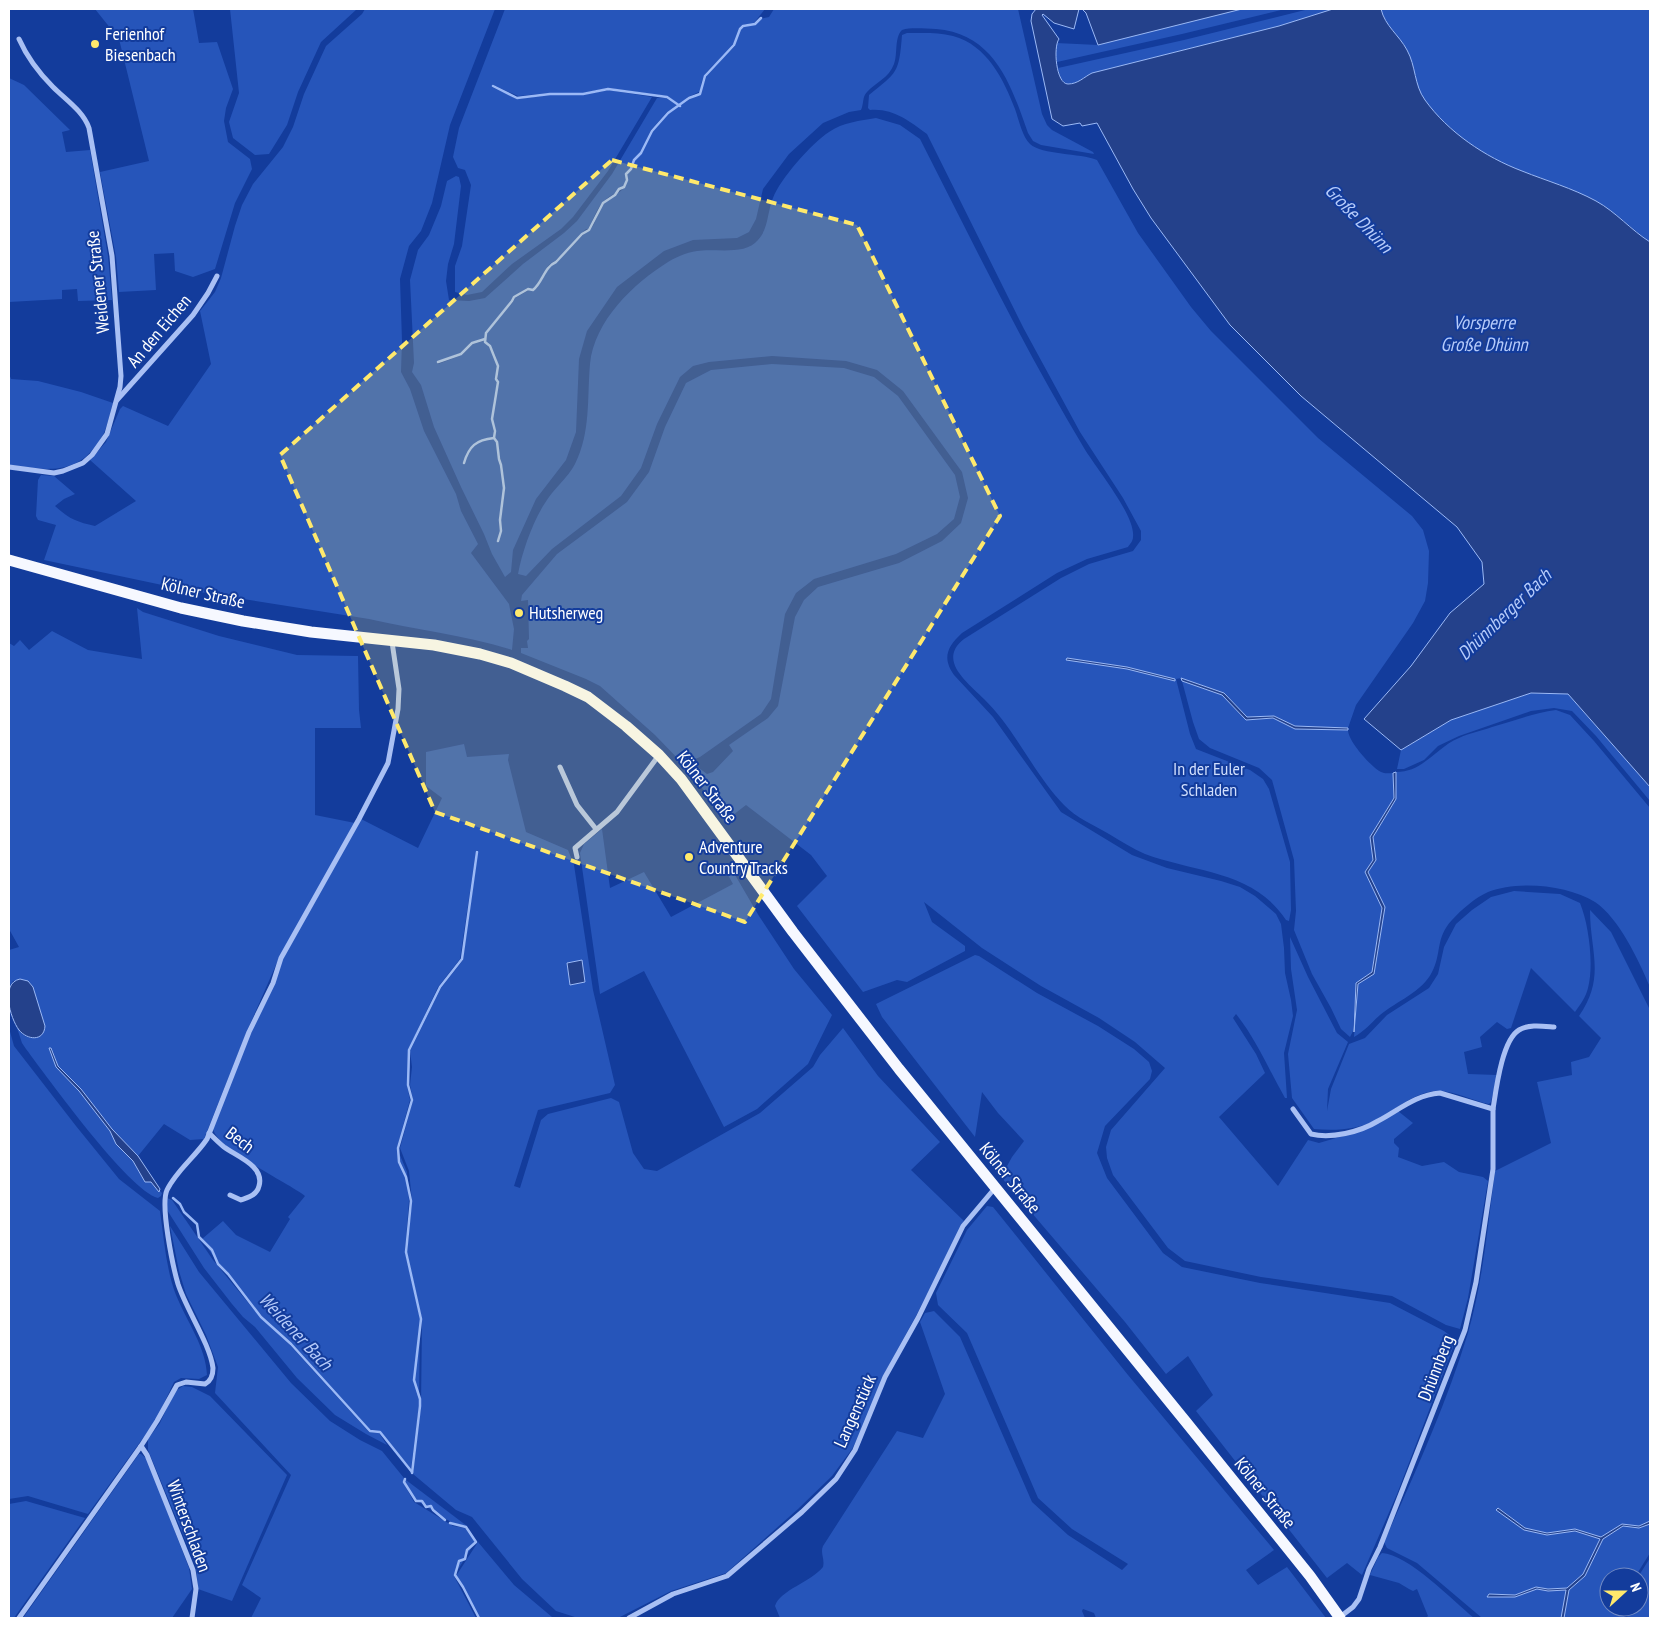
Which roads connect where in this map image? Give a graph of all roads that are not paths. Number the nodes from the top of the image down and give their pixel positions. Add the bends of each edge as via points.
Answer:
1 (19, 39) dead end
2 (217, 276) dead end
3 (116, 400) junction
4 (9, 467) edge
5 (9, 560) edge
6 (392, 641) junction
7 (659, 755) junction
8 (560, 767) dead end
9 (596, 829) junction
10 (576, 857) dead end
11 (1554, 1027) dead end
12 (1493, 1108) junction
13 (1293, 1109) dead end
14 (209, 1133) junction
15 (995, 1188) junction
16 (230, 1195) dead end
17 (141, 1446) junction
18 (19, 1618) edge
19 (192, 1618) edge
20 (629, 1618) edge
21 (1340, 1618) edge

1 - 3 street, Weidener Straße via 37,68 81,114 89,128 112,256 121,376
2 - 3 street, An den Eichen via 193,315
3 - 4 street, Weidener Straße via 107,434 83,462 54,473
5 - 6 main road, Kölner Straße via 243,622
6 - 7 main road, Kölner Straße via 461,649 543,675 588,698
6 - 14 street via 399,689 398,717 388,763 280,958 273,983 249,1032
7 - 9 street, Kölner Straße via 617,812
7 - 15 main road, Kölner Straße via 681,779 856,1015
8 - 9 street via 577,805
9 - 10 street, Kölner Straße via 575,848
11 - 12 street, Dhünnberg via 1535,1025 1519,1030 1511,1038 1499,1072
12 - 13 street via 1440,1093 1432,1094 1414,1099 1376,1122 1322,1136 1311,1134
12 - 21 street, Dhünnberg via 1493,1169 1466,1330 1359,1599
14 - 16 street, Bech via 253,1167 259,1177 258,1188 251,1197 241,1200
14 - 17 street, Bech via 171,1183 164,1203 178,1284 213,1371 205,1384 186,1382 174,1388
15 - 20 street, Langenstück via 964,1226 885,1377 855,1450 836,1479 727,1576 673,1594
15 - 21 main road, Kölner Straße via 1310,1576
17 - 18 street
17 - 19 street, Winterschladen via 148,1455 193,1570 196,1589

